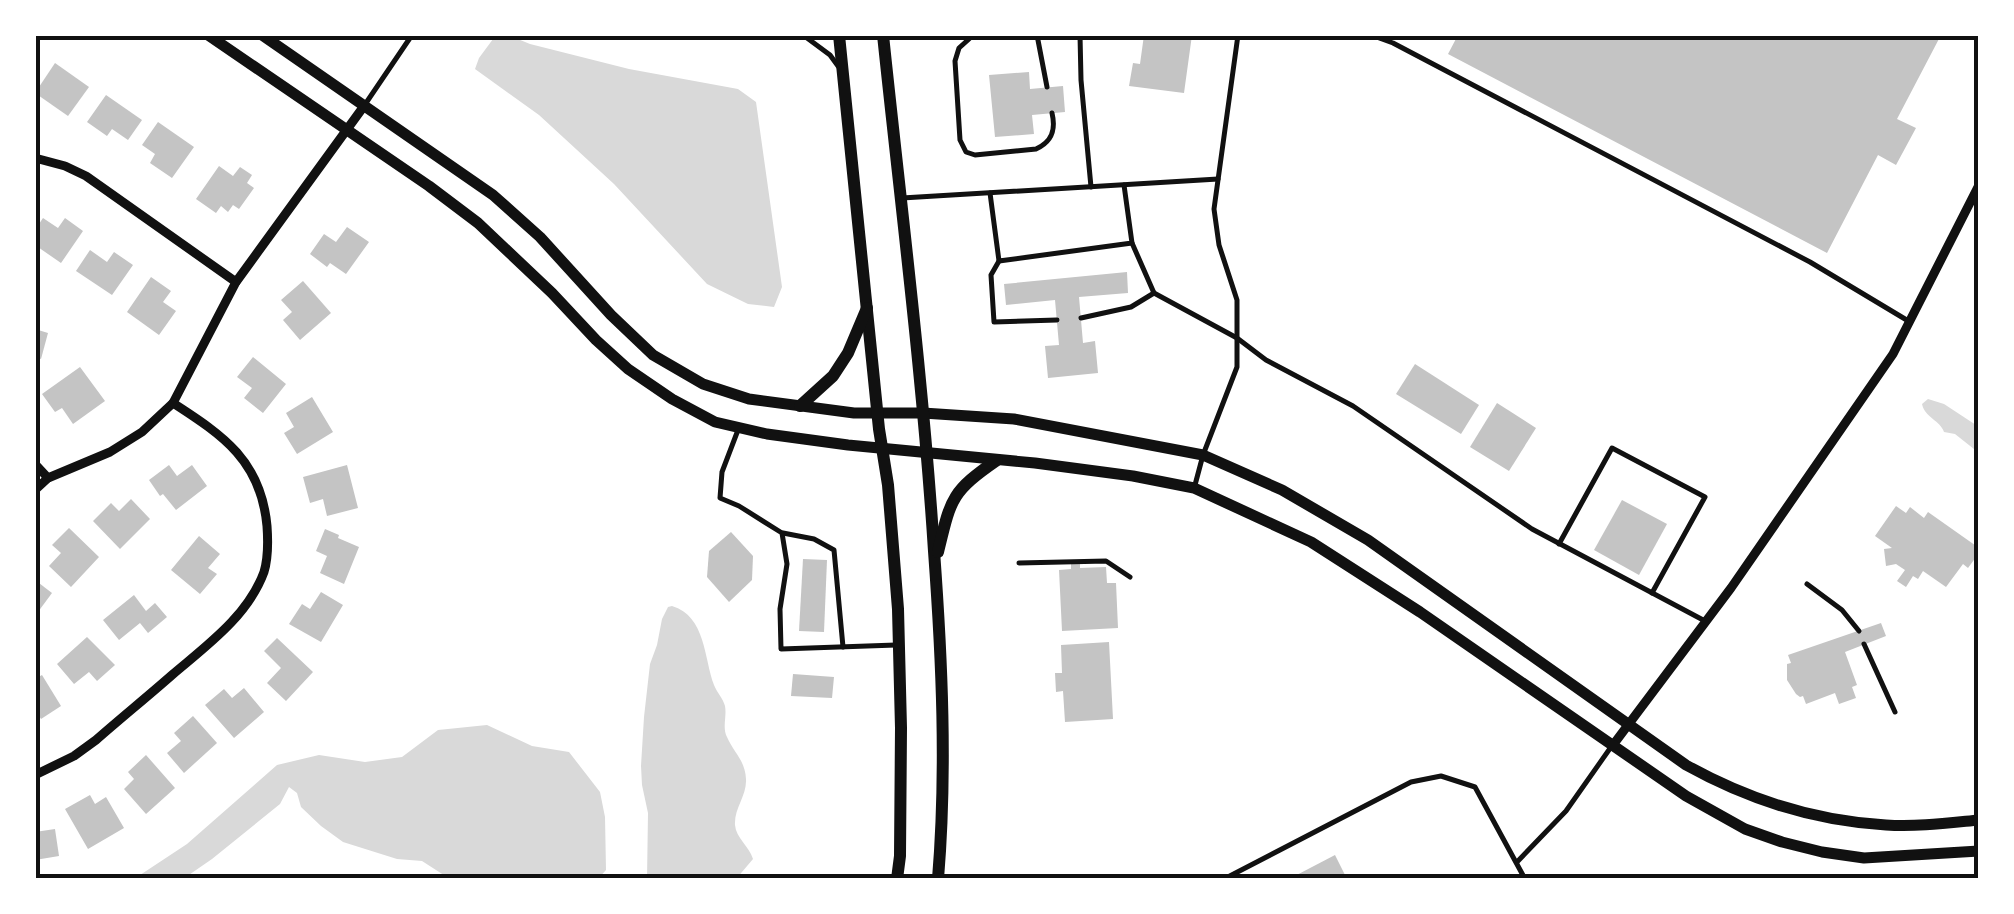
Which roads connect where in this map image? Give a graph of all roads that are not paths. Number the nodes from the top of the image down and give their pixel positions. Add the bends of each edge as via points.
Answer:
1 (208, 35) edge
2 (262, 35) edge
3 (412, 35) edge
4 (803, 35) edge
5 (839, 35) edge
6 (883, 35) edge
7 (1037, 35) edge
8 (1054, 35) edge
9 (1238, 35) edge
10 (1371, 35) edge
11 (1080, 36) edge
12 (969, 39) dead end
13 (842, 71) junction
14 (1047, 87) dead end
15 (364, 106) junction
16 (1052, 113) dead end
17 (346, 130) junction
18 (35, 158) edge
19 (1218, 179) junction
20 (1124, 185) junction
21 (1979, 186) edge
22 (1090, 187) junction
23 (990, 193) junction
24 (900, 198) junction
25 (1132, 243) junction
26 (999, 261) junction
27 (236, 282) junction
28 (1154, 292) junction
29 (868, 305) junction
30 (1081, 318) dead end
31 (1057, 320) dead end
32 (1910, 322) junction
33 (1237, 338) junction
34 (174, 403) junction
35 (800, 406) junction
36 (878, 412) junction
37 (923, 413) junction
38 (739, 427) junction
39 (882, 448) junction
40 (927, 454) junction
41 (1203, 455) junction
42 (998, 460) junction
43 (35, 464) edge
44 (48, 478) junction
45 (1194, 488) junction
46 (35, 490) edge
47 (782, 533) junction
48 (1559, 544) junction
49 (1019, 563) dead end
50 (935, 564) junction
51 (1130, 577) dead end
52 (1807, 584) dead end
53 (1652, 593) junction
54 (1706, 622) junction
55 (1859, 631) dead end
56 (1864, 644) dead end
57 (899, 645) junction
58 (843, 647) junction
59 (1895, 712) dead end
60 (1628, 723) junction
61 (1613, 745) junction
62 (35, 775) edge
63 (1979, 820) edge
64 (1979, 851) edge
65 (1516, 862) junction
66 (897, 879) edge
67 (938, 879) edge
68 (1224, 879) edge
69 (1525, 879) edge

1 - 17 street
2 - 15 street
3 - 15 lane
4 - 13 lane
5 - 13 main road
6 - 24 main road
7 - 14 lane
8 - 11 lane
9 - 19 lane
10 - 32 lane via 1810,262
11 - 22 lane
12 - 16 lane via 955,61 966,152 1036,149 1052,136
13 - 29 main road
15 - 17 street
15 - 35 street via 493,195 653,355 703,384
17 - 27 street
17 - 38 street via 478,223 628,369 715,422
18 - 27 street via 86,176
19 - 20 lane
19 - 33 lane via 1218,245 1236,300
20 - 22 lane
20 - 25 lane
21 - 32 street
22 - 23 lane
23 - 24 lane
23 - 26 lane
24 - 37 main road
25 - 26 lane
25 - 28 lane
26 - 31 lane via 991,275 994,322
27 - 34 street
28 - 30 lane via 1131,307
28 - 33 lane
29 - 35 main road via 833,376
29 - 36 main road
32 - 54 street
33 - 41 lane via 1237,368
33 - 48 lane via 1353,406
34 - 44 street via 110,452
34 - 62 street via 234,447 250,470 265,502 264,570 223,631 96,740
35 - 36 street
36 - 37 street
36 - 39 main road
37 - 40 main road
37 - 41 street via 1014,419
38 - 39 street
38 - 47 lane via 720,498
39 - 40 street
39 - 57 main road
40 - 42 street
40 - 50 main road
41 - 45 lane
41 - 60 street via 1282,490 1368,540
42 - 45 street
42 - 50 main road via 957,492
43 - 44 street
44 - 46 street
45 - 61 street via 1312,542
47 - 58 lane via 834,550
47 - 58 lane via 782,649
48 - 53 lane
48 - 53 lane via 1612,448 1658,472 1705,497
49 - 51 lane via 1106,561
50 - 67 main road via 943,740
52 - 55 lane
53 - 54 lane
54 - 60 street
56 - 59 lane
57 - 58 lane
57 - 66 main road
60 - 61 street
60 - 63 street via 1723,786 1790,808 1886,826
61 - 64 street via 1714,813 1782,842 1864,858
61 - 65 lane via 1566,811
65 - 68 lane via 1475,787 1441,776 1411,782
65 - 69 lane

